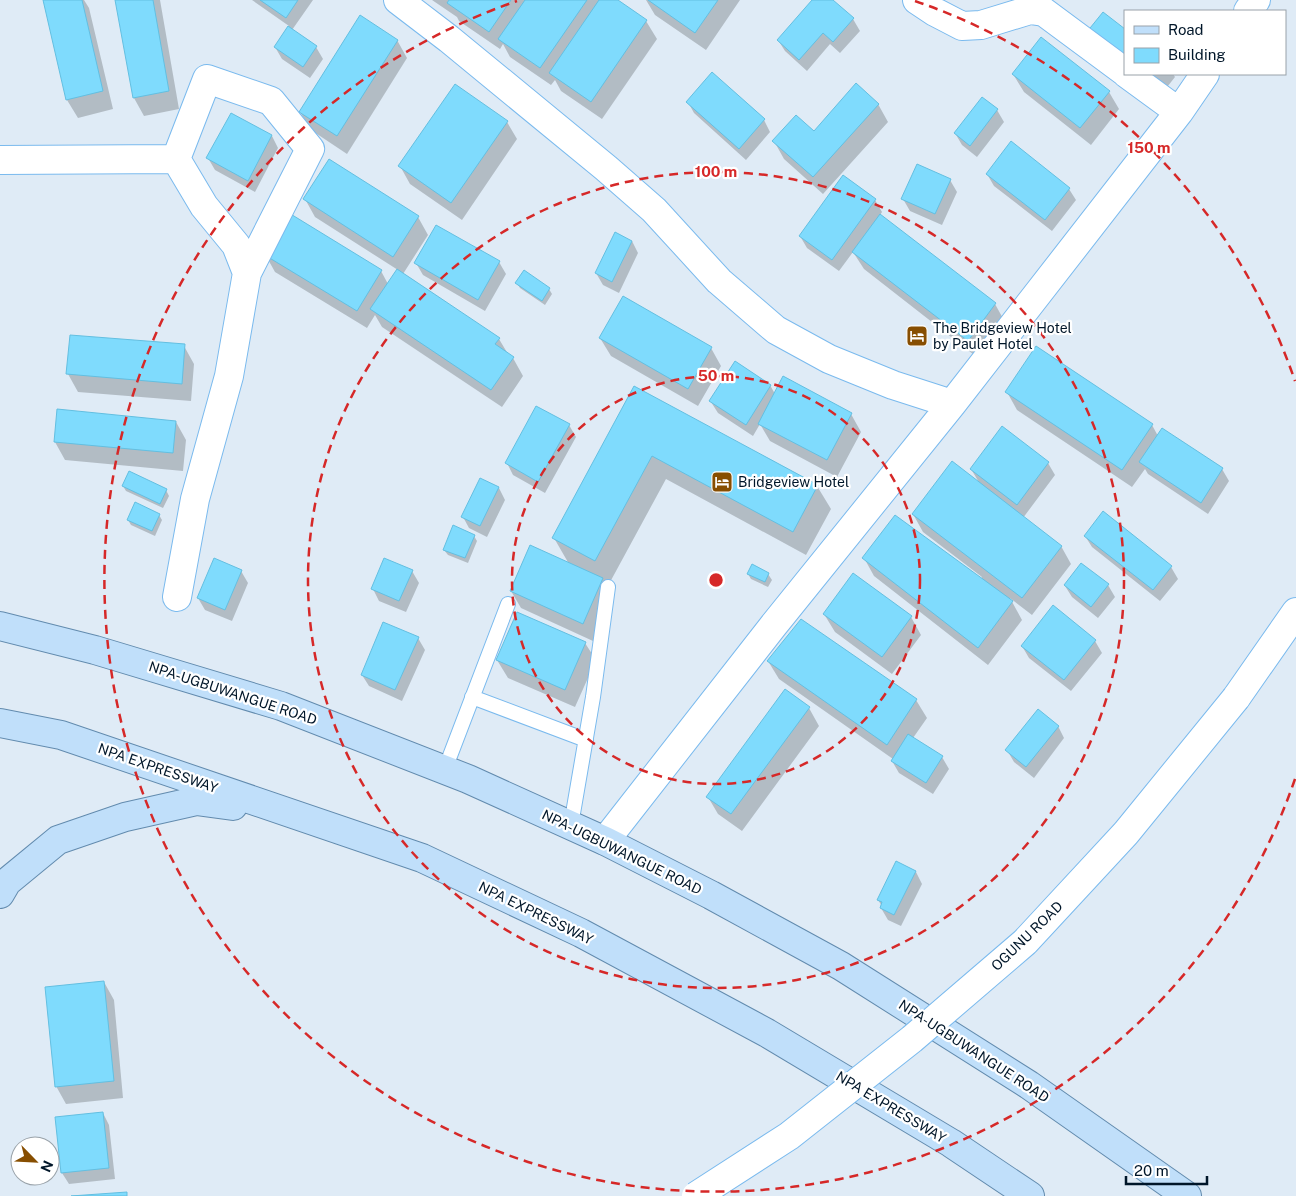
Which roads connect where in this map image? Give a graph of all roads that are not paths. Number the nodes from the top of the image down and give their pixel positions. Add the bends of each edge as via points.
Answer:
1 (398, 0) edge
2 (916, 0) edge
3 (1124, 72) edge
4 (1129, 75) edge
5 (1204, 75) edge
6 (1179, 112) junction
7 (176, 159) junction
8 (0, 160) edge
9 (247, 273) junction
10 (952, 404) junction
11 (608, 587) dead end
12 (177, 597) dead end
13 (508, 604) dead end
14 (1296, 612) edge
15 (0, 626) edge
16 (472, 697) junction
17 (0, 723) edge
18 (586, 740) junction
19 (445, 769) junction
20 (296, 815) junction
21 (571, 825) junction
22 (605, 841) junction
23 (0, 894) edge
24 (696, 1196) edge
25 (1030, 1196) edge
26 (1187, 1196) edge

1 - 10 street via 606,168 654,210 718,281 776,330 838,363
2 - 3 street via 962,26 981,25 1030,10 1044,12
4 - 6 street
5 - 6 street
6 - 10 street
7 - 8 street
7 - 9 street via 204,206 236,246
7 - 9 street via 207,79 271,101 310,149
9 - 12 street via 229,376 195,499
10 - 22 street
11 - 18 lane
13 - 16 lane
14 - 24 street, OGUNU ROAD, bridge via 1236,698 1126,833 1025,942 912,1039 789,1136
15 - 19 main road, NPA-UGBUWANGUE ROAD via 95,650 280,706
16 - 18 lane
16 - 19 lane
17 - 20 main road, NPA EXPRESSWAY via 61,735
18 - 21 lane
19 - 21 main road, NPA-UGBUWANGUE ROAD
20 - 23 main road via 196,801 125,817 58,840 7,882
20 - 25 main road, NPA EXPRESSWAY via 422,858 581,933 766,1033 951,1143
21 - 22 main road, NPA-UGBUWANGUE ROAD
22 - 26 main road, NPA-UGBUWANGUE ROAD via 841,966 1030,1085

